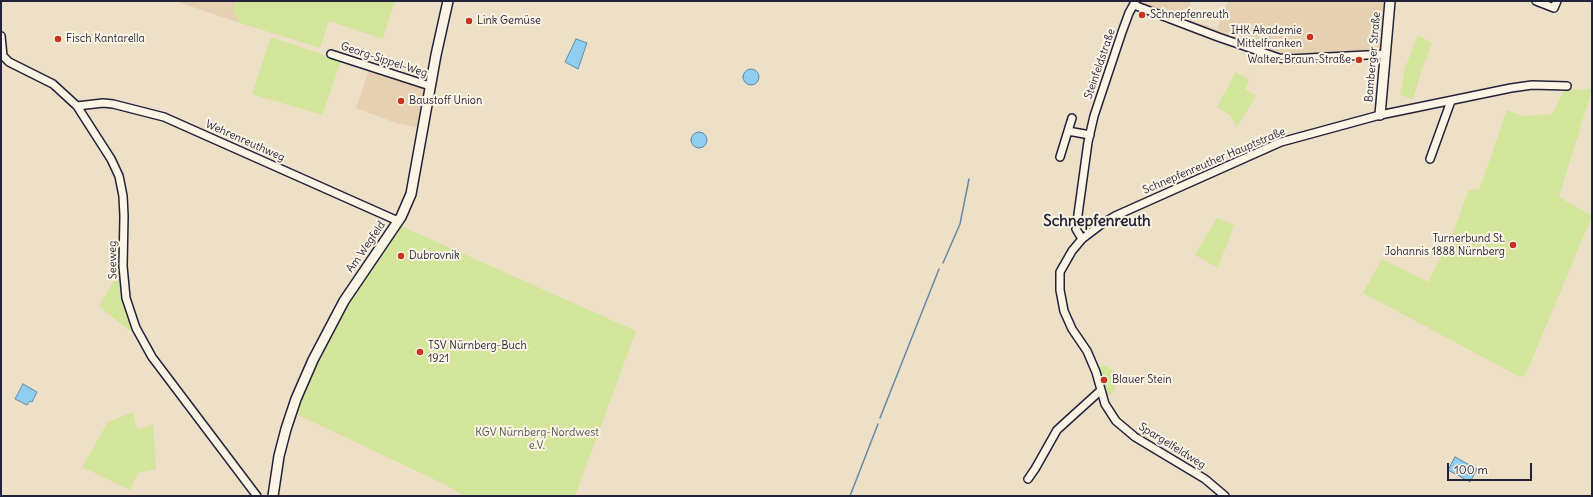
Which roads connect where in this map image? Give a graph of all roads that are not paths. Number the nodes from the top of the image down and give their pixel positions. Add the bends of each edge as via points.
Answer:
1 (448, 1) edge
2 (1390, 1) edge
3 (1536, 1) edge
4 (1557, 1) edge
5 (1134, 3) edge
6 (1, 36) edge
7 (331, 54) dead end
8 (1386, 54) junction
9 (2, 57) edge
10 (430, 86) junction
11 (1567, 86) dead end
12 (1451, 101) junction
13 (77, 106) junction
14 (1380, 116) junction
15 (1072, 118) dead end
16 (1068, 131) junction
17 (1090, 135) junction
18 (1060, 157) dead end
19 (1430, 159) dead end
20 (398, 221) junction
21 (1082, 239) junction
22 (1060, 272) joint
23 (1100, 391) junction
24 (1028, 479) dead end
25 (257, 496) edge
26 (273, 496) edge
27 (1225, 496) edge

1 - 10 street, Am Wegfeld
2 - 8 street, Bamberger Straße
3 - 4 street via 1554,8
5 - 8 street via 1279,58
5 - 17 street, Steinfeldstraße via 1101,92
6 - 9 street, Seeweg
7 - 10 street, Georg-Sippel-Weg
8 - 14 street, Bamberger Straße
9 - 13 street, Seeweg via 53,84
10 - 20 street, Am Wegfeld via 413,186
11 - 12 street, Schnepfenreuther Hauptstraße via 1532,85
12 - 14 street, Schnepfenreuther Hauptstraße
12 - 19 street
13 - 20 street, Wehrenreuthweg via 113,104 164,117
13 - 25 street, Seeweg via 119,176 123,196 123,266 126,298 136,328 152,357
14 - 21 street, Schnepfenreuther Hauptstraße via 1281,142 1114,216
15 - 16 street
16 - 17 street
16 - 18 street
17 - 21 street, Steinfeldstraße via 1076,229
20 - 26 street, Am Wegfeld via 353,286 313,360 286,428
21 - 22 street, Schnepfenreuther Hauptstraße
22 - 23 street, Spargelfeldweg via 1064,310 1072,329 1087,351 1096,372
23 - 24 street via 1057,430
23 - 27 street, Spargelfeldweg via 1116,421 1135,437 1205,480

